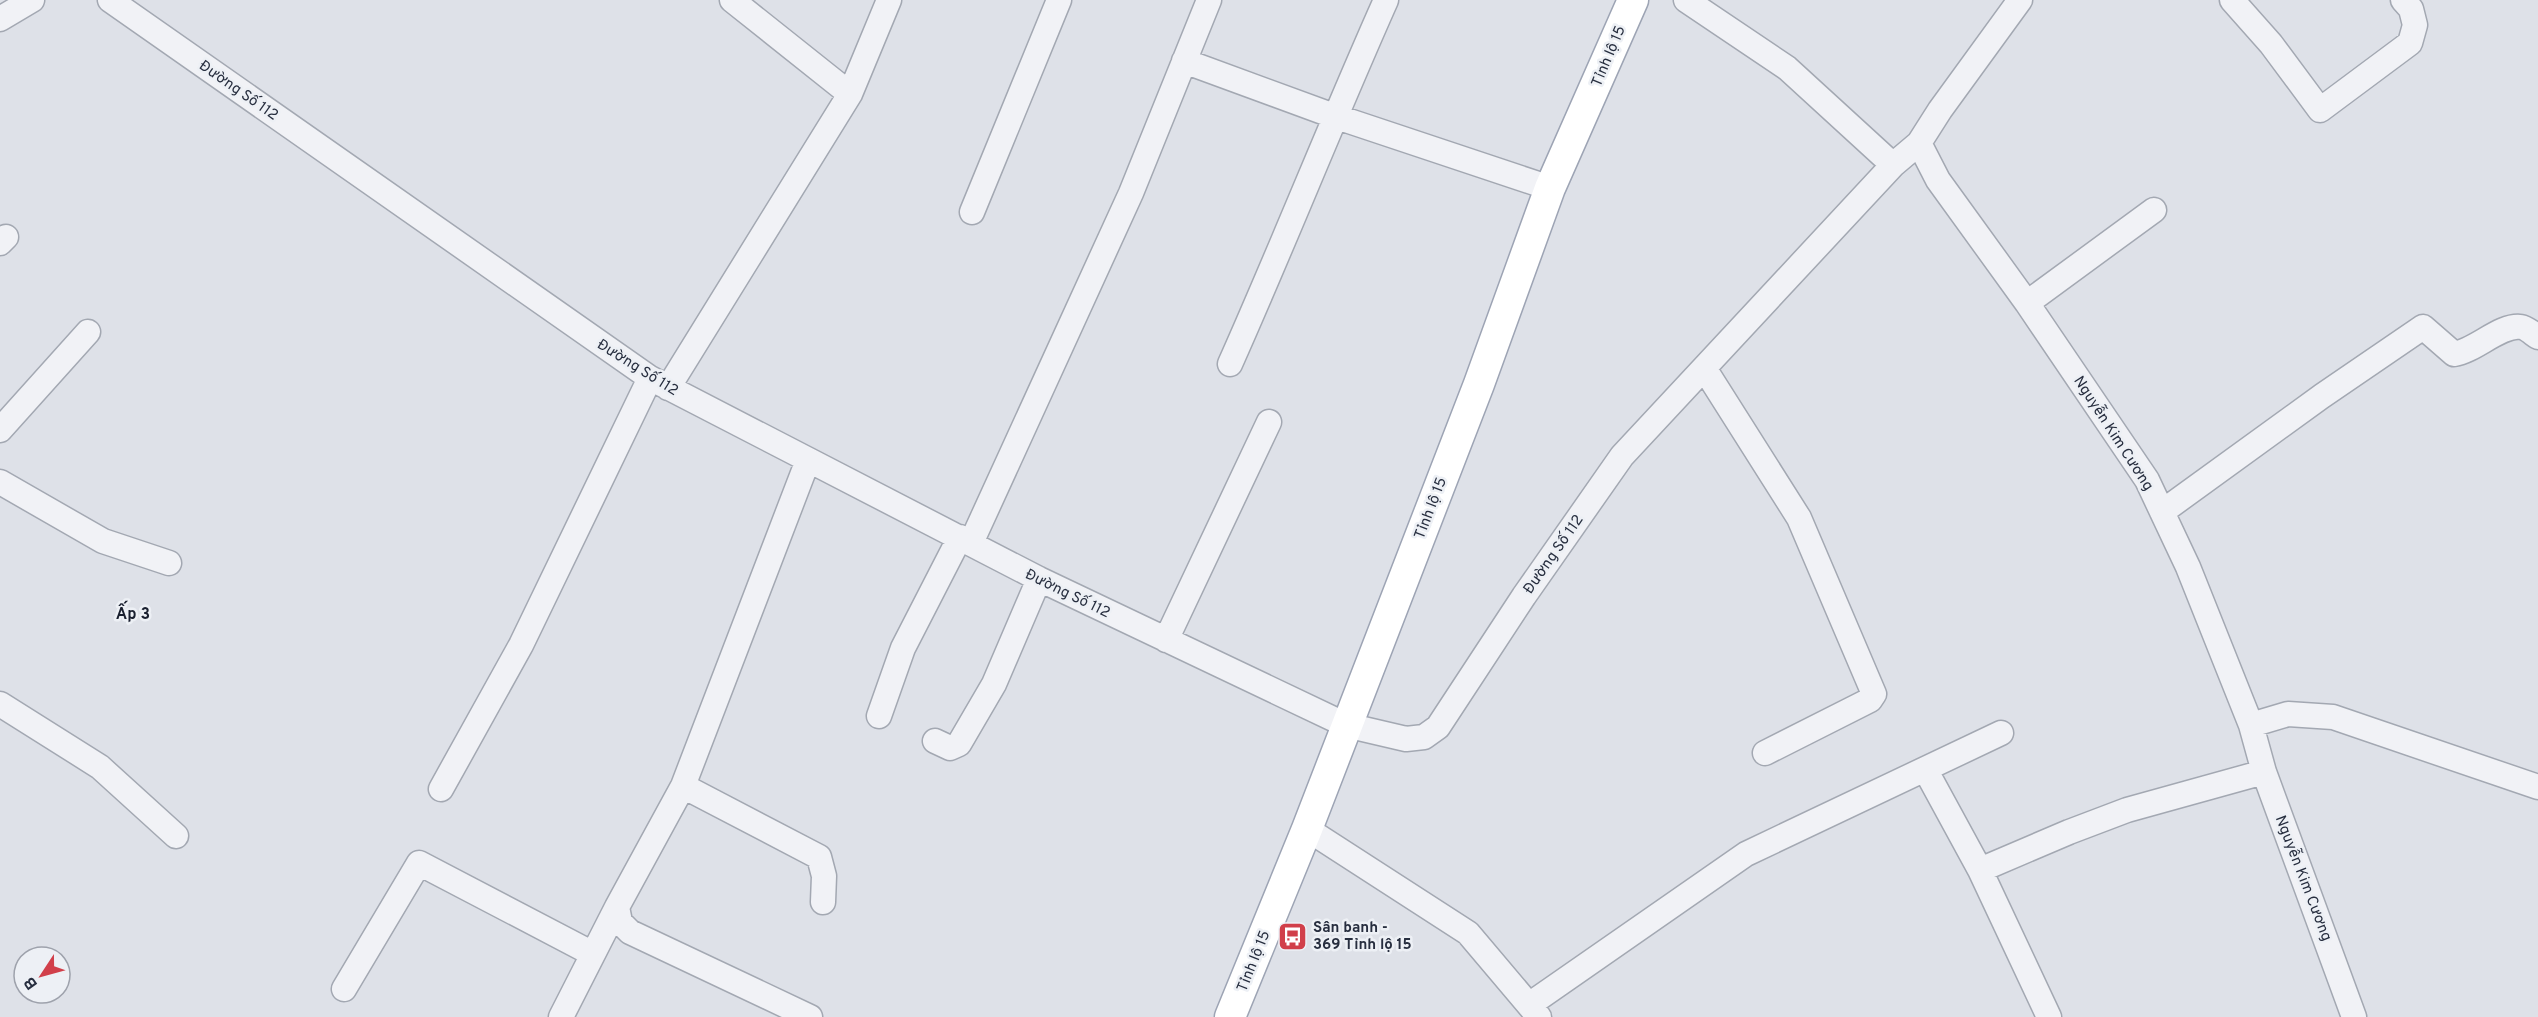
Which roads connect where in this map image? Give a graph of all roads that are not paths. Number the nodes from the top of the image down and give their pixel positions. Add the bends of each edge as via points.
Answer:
1 (32, 0) edge
2 (110, 0) edge
3 (732, 0) edge
4 (889, 0) edge
5 (1059, 0) edge
6 (1209, 0) edge
7 (1386, 0) edge
8 (1633, 0) edge
9 (1686, 0) edge
10 (2020, 0) edge
11 (2232, 0) edge
12 (2403, 0) edge
13 (0, 19) edge
14 (1184, 61) junction
15 (849, 94) junction
16 (1334, 116) junction
17 (1919, 143) junction
18 (1893, 165) junction
19 (1550, 188) junction
20 (2154, 210) dead end
21 (972, 212) dead end
22 (2027, 303) junction
23 (88, 332) dead end
24 (2538, 337) edge
25 (1230, 364) dead end
26 (1704, 368) junction
27 (659, 383) junction
28 (1269, 422) dead end
29 (0, 430) edge
30 (808, 460) junction
31 (0, 482) edge
32 (2162, 512) junction
33 (966, 540) junction
34 (169, 563) dead end
35 (1039, 579) junction
36 (1166, 640) junction
37 (0, 704) edge
38 (879, 716) dead end
39 (2251, 724) junction
40 (1346, 725) junction
41 (2001, 733) dead end
42 (935, 741) dead end
43 (1765, 753) dead end
44 (1925, 769) junction
45 (2264, 772) junction
46 (683, 786) junction
47 (2538, 787) edge
48 (441, 789) dead end
49 (1307, 829) junction
50 (176, 836) dead end
51 (1980, 870) junction
52 (823, 902) dead end
53 (617, 907) junction
54 (593, 954) junction
55 (344, 989) dead end
56 (1534, 1011) edge
57 (561, 1017) edge
58 (810, 1017) edge
59 (1230, 1017) edge
60 (2049, 1017) edge
61 (2354, 1017) edge

1 - 13 street
2 - 27 street, Đường Số 112
3 - 15 street
4 - 15 street
5 - 21 street
6 - 14 street
7 - 16 street
8 - 19 main road, Tỉnh lộ 15
9 - 18 street via 1787,68
10 - 17 street
11 - 12 street via 2320,110 2410,43 2415,25 2411,9
14 - 16 street
14 - 33 street via 1131,193
15 - 27 street
16 - 19 street
16 - 25 street via 1291,227
17 - 18 street, Đường Số 112
17 - 22 street, Nguyễn Kim Cương via 1938,180
18 - 26 street, Đường Số 112
19 - 40 main road, Tỉnh lộ 15 via 1479,384
20 - 22 street
22 - 32 street, Nguyễn Kim Cương via 2147,480
23 - 29 street
24 - 32 street via 2522,327 2512,328 2465,353 2454,354 2423,327
26 - 40 street, Đường Số 112 via 1622,456 1438,727 1424,737 1406,739
26 - 43 street via 1799,518 1874,694 1870,700
27 - 30 street, Đường Số 112
27 - 48 street
28 - 36 street
30 - 33 street, Đường Số 112
30 - 46 street
31 - 34 street via 103,541
32 - 39 street, Nguyễn Kim Cương
33 - 35 street, Đường Số 112
33 - 38 street via 903,648
35 - 36 street, Đường Số 112
35 - 42 street via 994,684 959,744 950,748
36 - 40 street, Đường Số 112
37 - 50 street via 100,767
39 - 45 street, Nguyễn Kim Cương
39 - 47 street via 2288,714 2333,717
40 - 49 main road, Tỉnh lộ 15
41 - 44 street
44 - 51 street
44 - 56 street via 1746,854
45 - 51 street via 2127,810
45 - 61 street, Nguyễn Kim Cương
46 - 52 street via 819,856 824,876
46 - 53 street
49 - 56 street via 1468,933
49 - 59 main road, Tỉnh lộ 15
51 - 60 street
53 - 54 street
53 - 58 street via 620,922 630,932
54 - 55 street via 419,863
54 - 57 street

